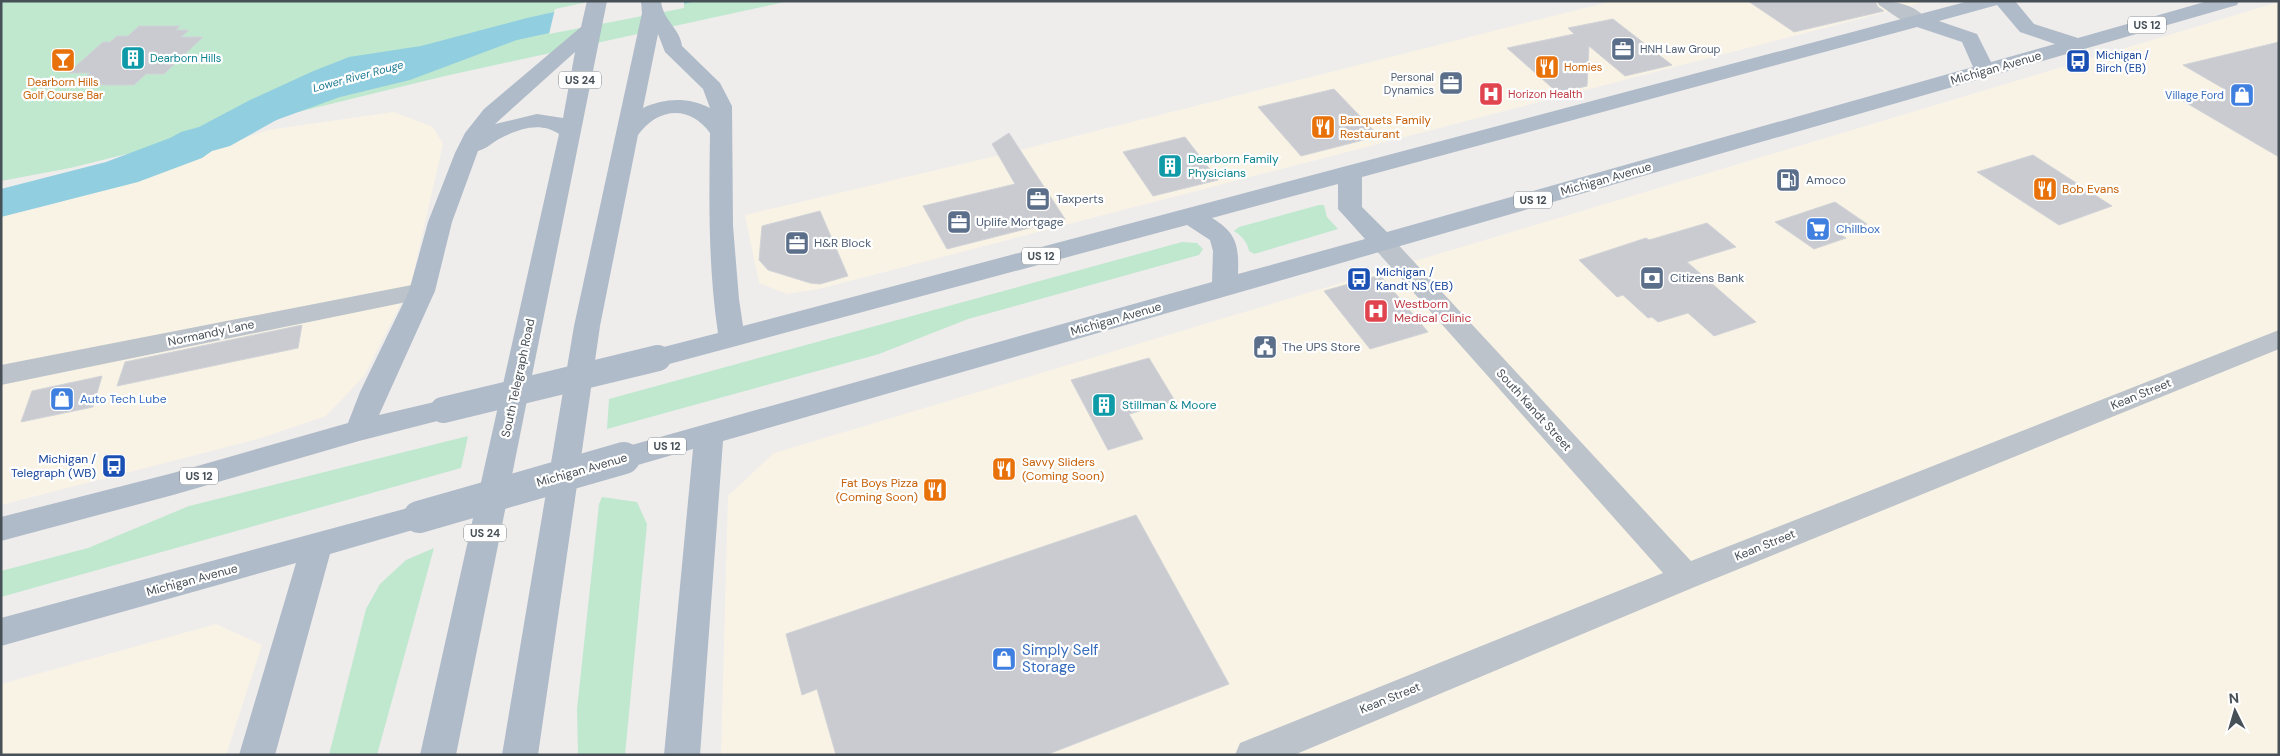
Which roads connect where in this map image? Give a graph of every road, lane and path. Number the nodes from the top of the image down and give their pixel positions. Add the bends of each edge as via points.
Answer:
1 (597, 1) edge
2 (1886, 1) edge
3 (1992, 1) edge
4 (2004, 1) edge
5 (2230, 1) edge
6 (652, 7) edge
7 (1918, 21) junction
8 (590, 29) junction
9 (2078, 44) junction
10 (1986, 71) junction
11 (571, 131) junction
12 (720, 131) junction
13 (627, 134) junction
14 (466, 153) junction
15 (1350, 173) junction
16 (1188, 216) junction
17 (1383, 242) junction
18 (1224, 288) junction
19 (422, 291) junction
20 (732, 338) junction
21 (2279, 339) edge
22 (1, 375) edge
23 (359, 430) junction
24 (709, 434) junction
25 (1, 528) edge
26 (317, 546) junction
27 (1686, 577) junction
28 (1, 632) edge
29 (257, 755) edge
30 (438, 755) edge
31 (520, 755) edge
32 (682, 755) edge
33 (1253, 755) edge

1 - 8 main road, South Telegraph Road / US 24
2 - 7 street
3 - 7 main road, US 12
4 - 9 main road via 2027,28
5 - 9 main road, Michigan Avenue / US 12
6 - 12 main road via 671,38 672,48 713,87 721,106
6 - 13 main road
7 - 10 main road via 1970,38
7 - 15 main road, US 12
8 - 11 main road, South Telegraph Road / US 24
8 - 14 main road via 492,114 476,133
9 - 10 main road, Michigan Avenue / US 12
10 - 17 main road, Michigan Avenue / US 12
11 - 14 main road via 556,122 519,123 484,138
11 - 30 main road, South Telegraph Road / US 24
12 - 13 main road via 701,111 691,107 673,107 647,114 637,120
12 - 20 main road via 721,226
13 - 31 main road via 587,326
14 - 19 main road via 440,222
15 - 16 main road, US 12
15 - 17 main road via 1350,209
16 - 18 main road via 1210,226 1222,236 1227,248
16 - 20 main road, US 12
17 - 18 main road, Michigan Avenue / US 12
17 - 27 street, South Kandt Street
18 - 24 main road, Michigan Avenue / US 12
19 - 22 street, Normandy Lane
19 - 23 main road
20 - 23 main road, US 12, bridge
21 - 27 street, Kean Street
23 - 25 main road, US 12 via 164,486
24 - 26 main road, Michigan Avenue / US 12, bridge
24 - 32 main road
26 - 28 main road, Michigan Avenue / US 12
26 - 29 main road
27 - 33 street, Kean Street

